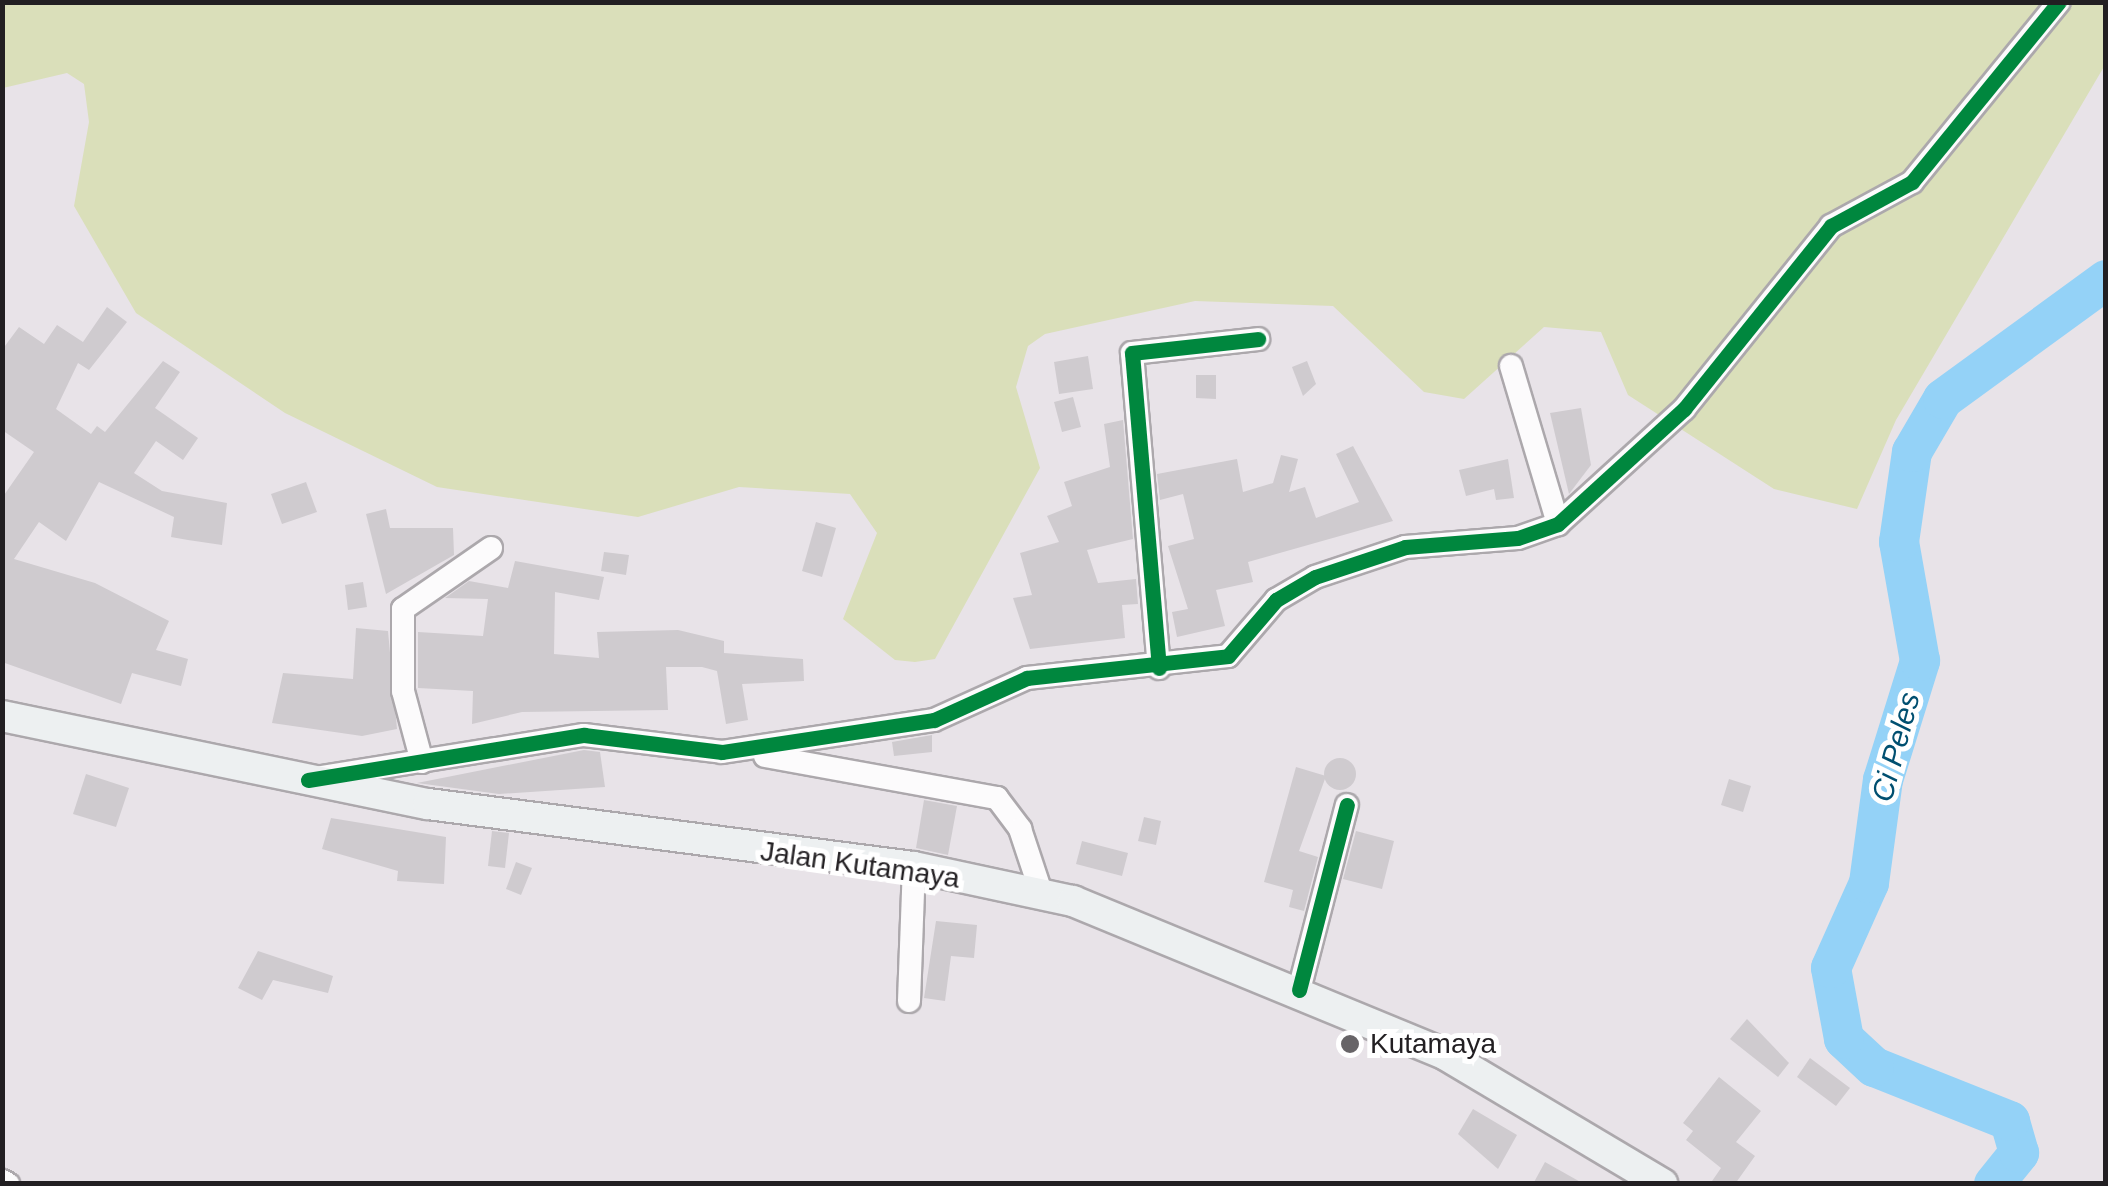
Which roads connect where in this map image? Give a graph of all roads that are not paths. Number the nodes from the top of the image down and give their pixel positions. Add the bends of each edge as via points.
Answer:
1 (2059, 2) edge
2 (1258, 339) dead end
3 (1511, 366) dead end
4 (1558, 524) junction
5 (491, 548) dead end
6 (1159, 668) junction
7 (2, 716) edge
8 (722, 752) junction
9 (422, 762) junction
10 (308, 780) junction
11 (1347, 805) dead end
12 (914, 867) junction
13 (1042, 895) junction
14 (1298, 990) junction
15 (909, 1000) dead end
16 (1662, 1184) edge

1 - 4 street via 1912,182 1830,226 1684,409
2 - 6 street via 1132,353
3 - 4 street
4 - 6 street via 1518,538 1405,547 1315,577 1276,600 1228,656
5 - 9 street via 403,609 403,691
6 - 8 street via 1027,678 934,720
7 - 10 main road, Jalan Kutamaya
8 - 9 street via 618,734
8 - 13 street via 998,798 1020,829
9 - 10 street
10 - 12 main road, Jalan Kutamaya via 428,804
11 - 14 street
12 - 13 main road, Jalan Kutamaya
12 - 15 street
13 - 14 main road, Jalan Kutamaya
14 - 16 main road, Jalan Kutamaya via 1446,1055

